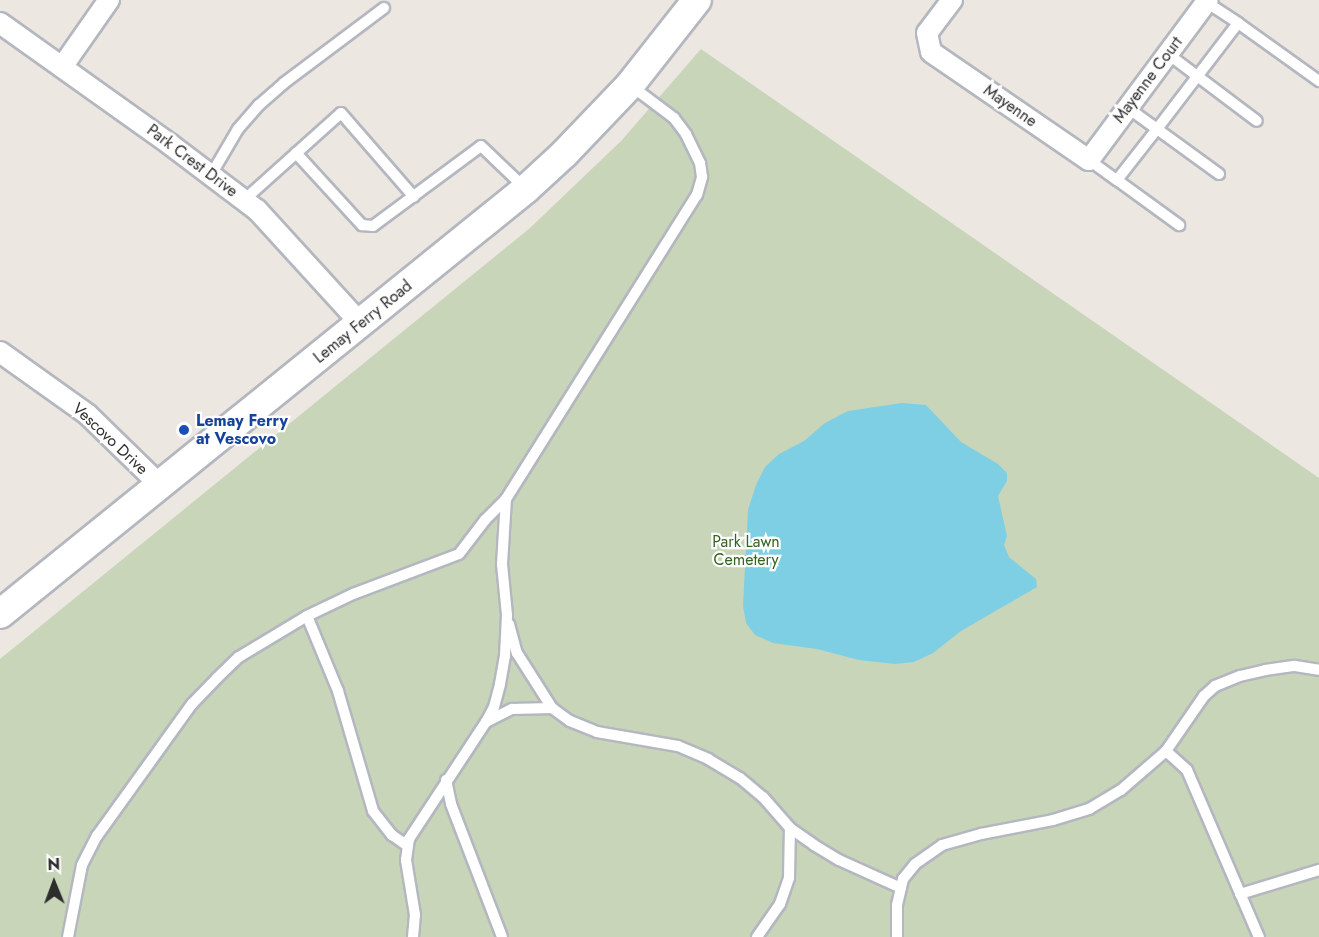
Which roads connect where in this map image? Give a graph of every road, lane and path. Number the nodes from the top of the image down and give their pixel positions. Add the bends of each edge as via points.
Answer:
1 (109, 0) edge
2 (697, 0) edge
3 (952, 0) edge
4 (1207, 1) edge
5 (384, 8) dead end
6 (0, 23) edge
7 (1238, 23) junction
8 (1168, 54) junction
9 (62, 67) junction
10 (1198, 76) junction
11 (1319, 81) edge
12 (630, 85) junction
13 (1128, 108) junction
14 (1257, 121) dead end
15 (1157, 129) junction
16 (296, 153) junction
17 (1089, 160) junction
18 (1219, 174) dead end
19 (211, 175) junction
20 (1117, 180) junction
21 (526, 189) junction
22 (414, 197) junction
23 (244, 200) junction
24 (1179, 225) dead end
25 (361, 324) junction
26 (0, 352) edge
27 (160, 486) junction
28 (506, 499) junction
29 (0, 614) edge
30 (507, 615) junction
31 (308, 616) junction
32 (1319, 670) edge
33 (552, 708) junction
34 (486, 722) junction
35 (1166, 751) junction
36 (446, 780) junction
37 (790, 828) junction
38 (408, 846) junction
39 (1319, 870) edge
40 (901, 888) junction
41 (1240, 894) junction
42 (415, 921) junction
43 (68, 937) edge
44 (413, 937) edge
45 (420, 937) edge
46 (502, 937) edge
47 (758, 937) edge
48 (897, 937) edge
49 (1259, 937) edge

1 - 9 street
2 - 12 main road, Lemay Ferry Road
3 - 17 street, Mayenne via 927,33 931,52
4 - 7 lane
4 - 8 street, Mayenne Court
5 - 19 lane via 259,105 238,129
6 - 9 street, Park Crest Drive
7 - 10 lane
7 - 11 lane
8 - 10 lane
8 - 13 street, Mayenne Court
9 - 19 street, Park Crest Drive
10 - 14 lane
10 - 15 lane
12 - 21 main road, Lemay Ferry Road
12 - 28 lane via 674,118 686,134 700,163 702,177 697,195
13 - 15 lane
13 - 17 street, Mayenne Court
15 - 18 lane
15 - 20 lane
16 - 22 lane via 362,225 373,226
16 - 22 lane via 341,113
16 - 23 lane
17 - 20 lane
19 - 23 street, Park Crest Drive
20 - 24 lane
21 - 22 lane via 481,146
21 - 25 main road, Lemay Ferry Road
23 - 25 street, Park Crest Drive
25 - 27 main road, Lemay Ferry Road
26 - 27 street, Vescovo Drive via 87,414
27 - 29 main road, Lemay Ferry Road
28 - 30 lane via 502,564
28 - 31 lane via 459,554 353,594
30 - 33 lane via 518,653
30 - 34 lane via 500,684 495,707
31 - 38 lane via 338,691 373,811
31 - 43 lane via 239,657 192,704 97,836 82,865
32 - 35 lane via 1296,666 1265,670 1215,686
33 - 34 lane via 512,709
33 - 37 lane via 597,732 678,746 708,759 763,797
34 - 36 lane
35 - 40 lane via 1121,790 1089,809 942,845 915,864
35 - 41 lane via 1187,770
36 - 38 lane via 409,838
36 - 46 lane via 451,804
37 - 40 lane via 839,860
37 - 47 lane via 789,878 780,904
38 - 42 lane via 406,860
39 - 41 lane
40 - 48 lane
41 - 49 lane
42 - 44 lane
42 - 45 lane

